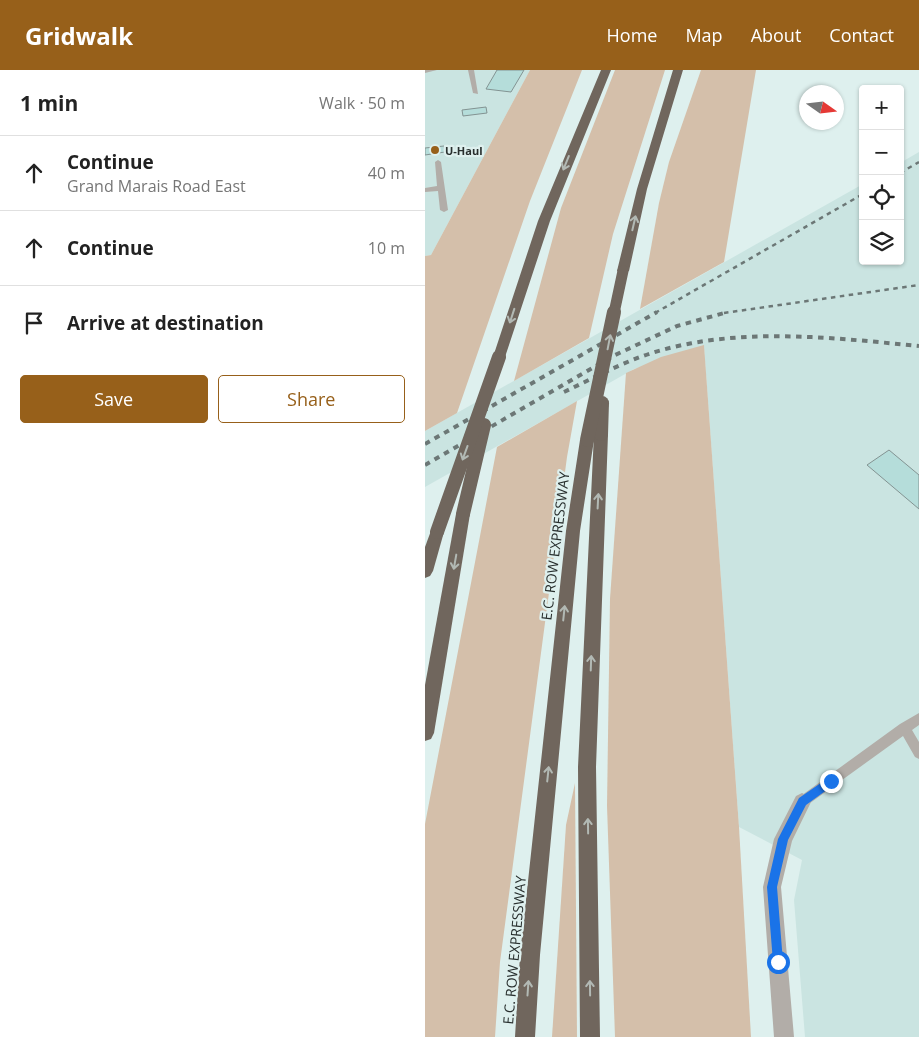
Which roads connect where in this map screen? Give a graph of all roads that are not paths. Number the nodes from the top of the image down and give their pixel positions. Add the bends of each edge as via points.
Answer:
1 (434, 70) edge
2 (471, 70) edge
3 (596, 70) edge
4 (606, 70) edge
5 (678, 70) edge
6 (689, 70) edge
7 (425, 71) edge
8 (476, 93) dead end
9 (661, 131) junction
10 (573, 146) junction
11 (438, 162) dead end
12 (441, 188) junction
13 (425, 190) edge
14 (444, 210) dead end
15 (499, 357) junction
16 (594, 437) junction
17 (425, 571) edge
18 (919, 718) edge
19 (904, 728) junction
20 (425, 733) edge
21 (919, 753) edge
22 (802, 802) joint
23 (525, 1037) edge
24 (590, 1037) edge
25 (784, 1037) edge

1 - 7 lane
2 - 8 lane
3 - 10 highway
4 - 10 highway
5 - 9 highway
6 - 9 highway
16 -> 9 highway, bridge via 623,271 642,189
10 -> 15 highway via 544,221
11 - 12 lane
12 - 13 lane
12 - 14 lane
15 -> 17 highway, bridge
15 -> 20 highway, bridge via 463,514
23 -> 16 highway, E.C. ROW EXPRESSWAY via 530,955 573,531
24 -> 16 highway via 587,767
18 - 19 lane
19 - 21 lane
19 - 22 lane
22 - 25 street via 783,839 772,887

